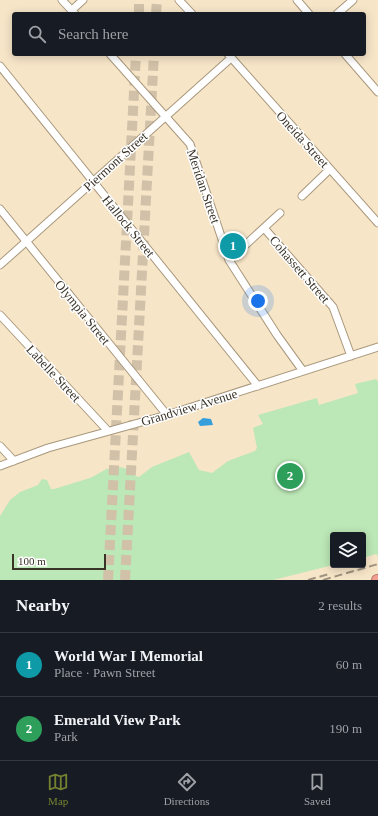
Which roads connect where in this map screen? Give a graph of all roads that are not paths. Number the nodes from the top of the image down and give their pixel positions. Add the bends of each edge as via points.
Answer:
1 (62, 0) edge
2 (84, 0) edge
3 (179, 0) edge
4 (297, 0) edge
5 (353, 0) edge
6 (73, 12) edge
7 (190, 12) edge
8 (307, 12) edge
9 (339, 12) edge
10 (112, 56) edge
11 (230, 56) edge
12 (347, 56) edge
13 (0, 66) edge
14 (378, 92) edge
15 (166, 117) junction
16 (330, 169) junction
17 (92, 181) junction
18 (302, 196) dead end
19 (0, 209) edge
20 (280, 213) dead end
21 (378, 223) edge
22 (264, 228) junction
23 (26, 241) junction
24 (229, 260) junction
25 (0, 265) edge
26 (0, 315) edge
27 (378, 347) edge
28 (351, 356) junction
29 (303, 371) junction
30 (258, 386) junction
31 (167, 415) junction
32 (108, 431) junction
33 (0, 446) edge
34 (14, 461) junction
35 (0, 466) edge

1 - 6 street
2 - 6 street
3 - 7 street
4 - 8 street
5 - 9 street
10 - 15 street, Meridan Street
11 - 15 street, Piermont Street
11 - 16 street, Oneida Street
12 - 14 street
13 - 17 street, Hallock Street
15 - 17 street, Piermont Street
15 - 24 street, Meridan Street via 190,144
16 - 18 street
16 - 21 street, Oneida Street
17 - 23 street, Piermont Street
17 - 30 street, Hallock Street
19 - 23 street, Olympia Street
20 - 22 street
22 - 24 street
22 - 28 street, Cohassett Street via 333,307
23 - 25 street, Piermont Street
23 - 31 street, Olympia Street
24 - 29 street, Meridan Street via 276,335
26 - 32 street, Labelle Street
27 - 28 street, Grandview Avenue
28 - 29 street, Grandview Avenue
29 - 30 street, Grandview Avenue
30 - 31 street, Grandview Avenue
31 - 32 street, Grandview Avenue
32 - 34 street, Grandview Avenue via 48,448
33 - 34 street
34 - 35 street, Grandview Avenue

